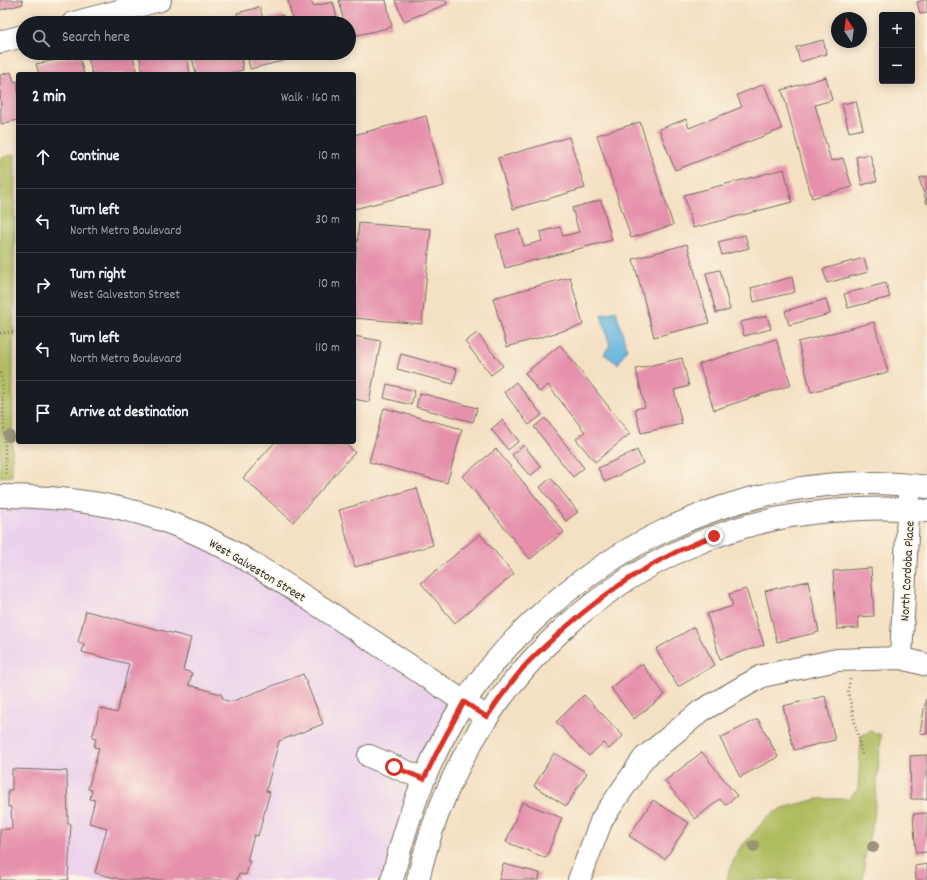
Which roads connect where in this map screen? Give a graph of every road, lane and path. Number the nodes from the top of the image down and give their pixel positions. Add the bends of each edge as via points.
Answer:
1 (160, 0) edge
2 (99, 16) edge
3 (16, 38) edge
4 (0, 42) edge
5 (16, 332) edge
6 (0, 333) edge
7 (0, 372) edge
8 (6, 474) dead end
9 (918, 486) edge
10 (0, 496) edge
11 (918, 510) edge
12 (901, 658) junction
13 (927, 665) edge
14 (850, 676) dead end
15 (464, 702) junction
16 (487, 717) junction
17 (862, 754) dead end
18 (369, 756) dead end
19 (424, 779) junction
20 (392, 880) edge
21 (418, 880) edge
22 (579, 880) edge

1 - 2 street
3 - 4 street
5 - 6 path
7 - 8 path
9 - 11 street, North Cordoba Place
9 - 15 street via 872,483 825,486 767,495 721,507 651,537 605,565 557,600 504,653
10 - 15 street, West Galveston Street via 83,501 136,512 180,526 215,541 260,567
11 - 12 street, North Cordoba Place
11 - 16 street via 852,509 778,518 714,536 674,553 623,582 584,611 524,668
12 - 13 street
12 - 22 street via 838,660 762,676 701,711 644,758 602,819
14 - 17 path via 848,691
15 - 16 street, West Galveston Street
15 - 19 street
16 - 21 street via 444,796 432,827
18 - 19 street
19 - 20 street via 406,828

